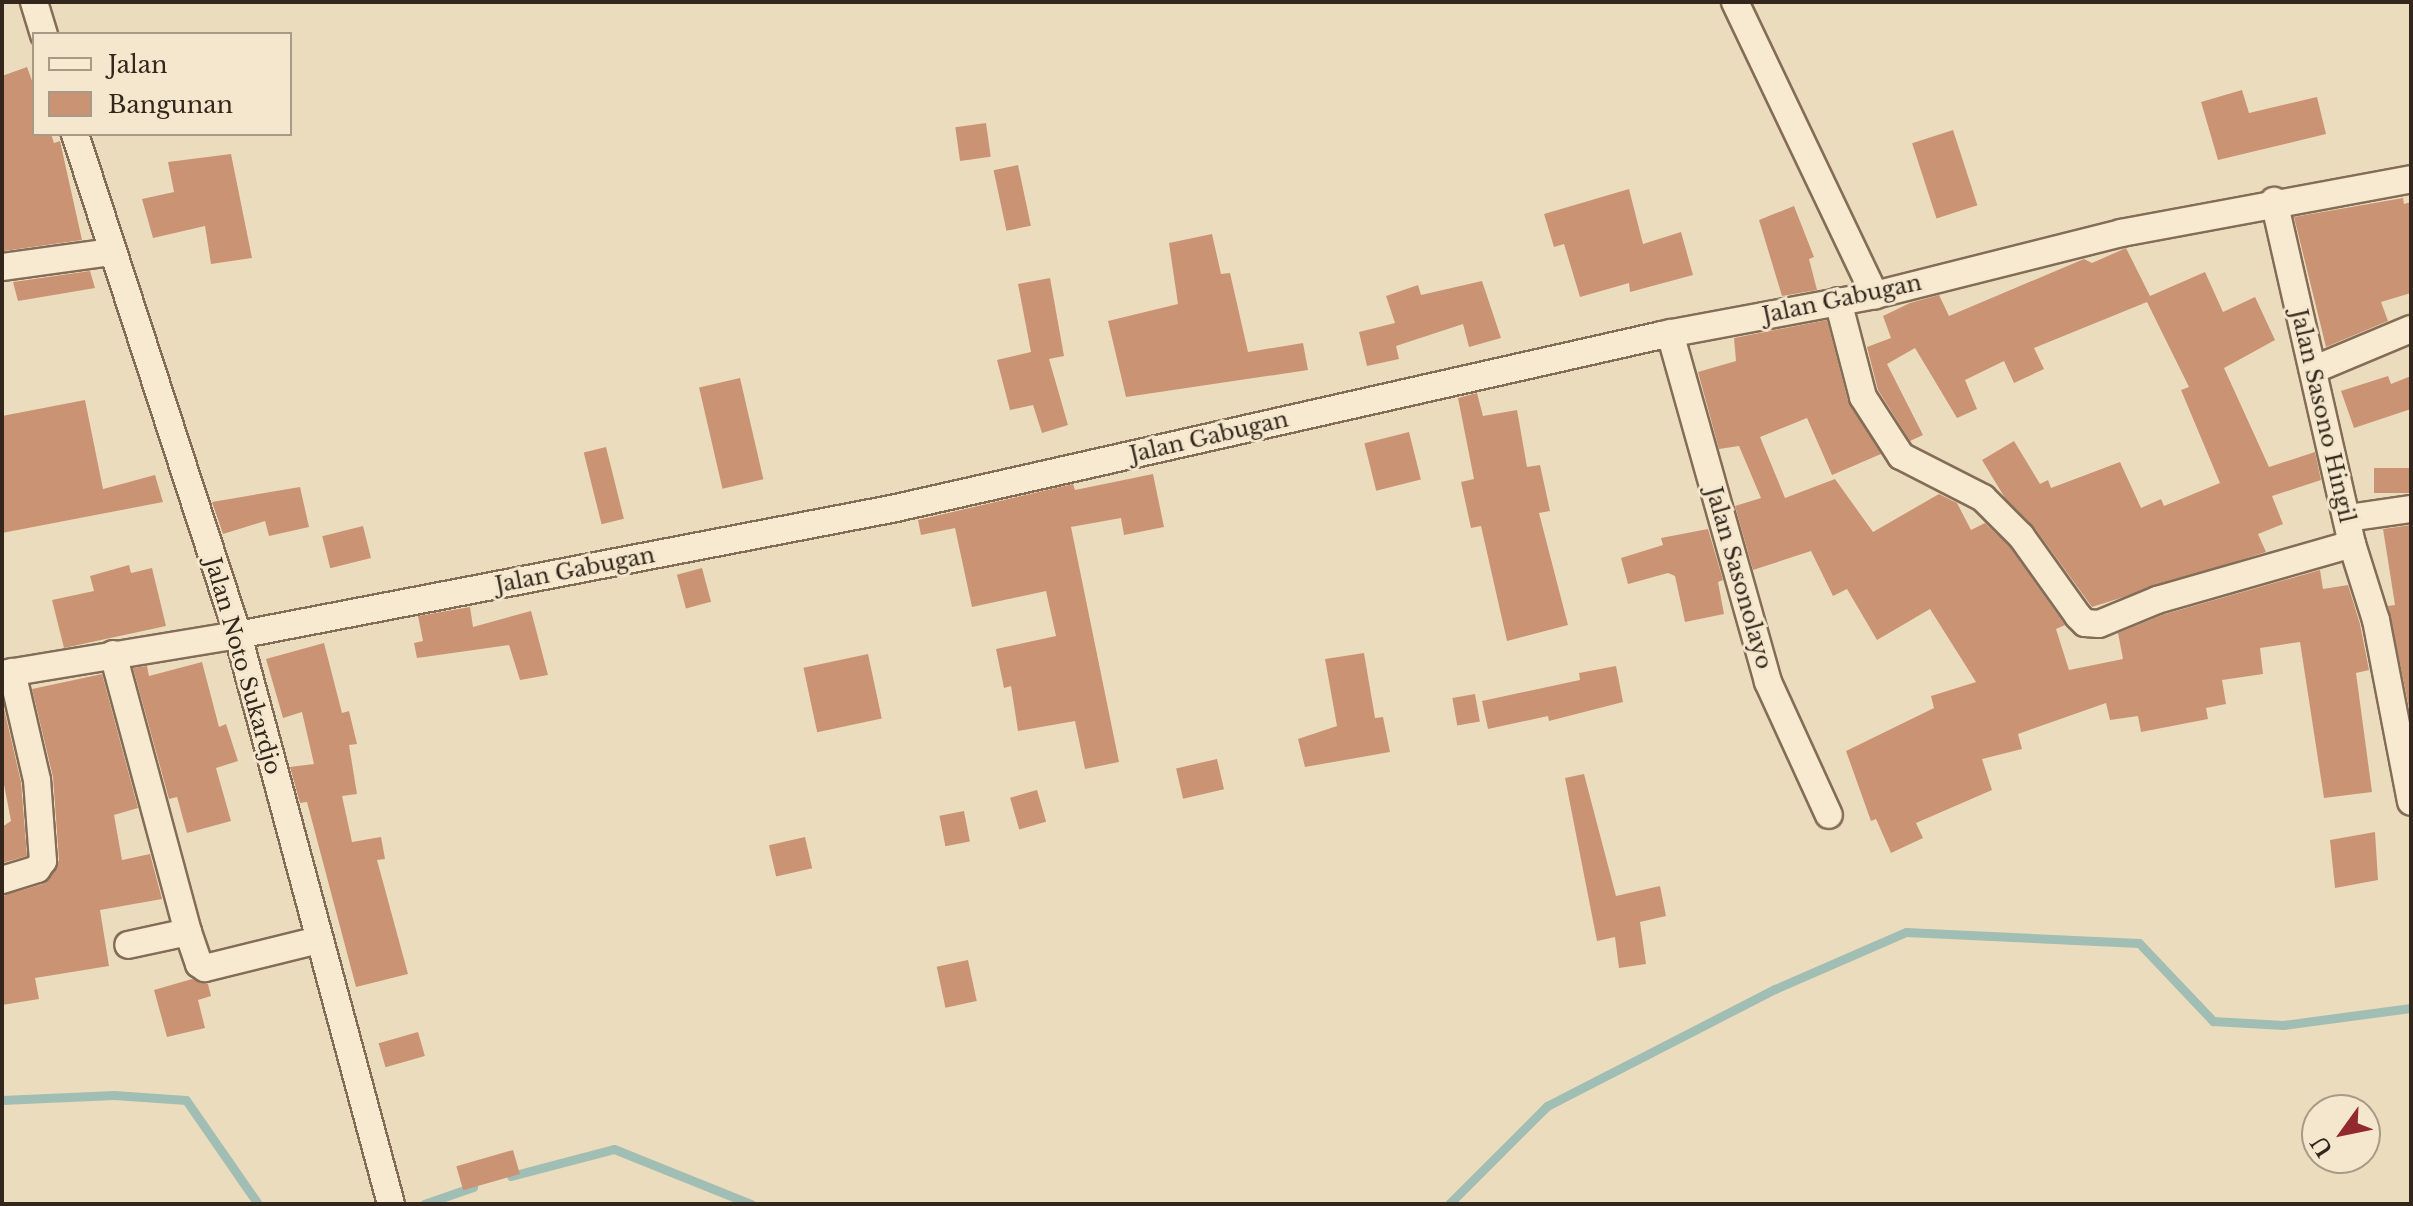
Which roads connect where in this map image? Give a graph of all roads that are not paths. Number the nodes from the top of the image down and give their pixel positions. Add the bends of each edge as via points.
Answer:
1 (34, 2) edge
2 (1735, 2) edge
3 (43, 32) edge
4 (76, 136) edge
5 (2411, 179) edge
6 (2274, 201) junction
7 (112, 252) junction
8 (2, 267) edge
9 (1875, 295) junction
10 (1838, 301) junction
11 (2411, 329) edge
12 (1670, 333) junction
13 (2313, 370) junction
14 (2411, 509) edge
15 (2348, 518) junction
16 (2352, 544) junction
17 (238, 635) junction
18 (113, 654) junction
19 (7, 673) edge
20 (2411, 802) edge
21 (1829, 815) dead end
22 (2, 880) edge
23 (188, 932) junction
24 (319, 940) junction
25 (128, 945) dead end
26 (386, 1192) edge

1 - 3 street
2 - 9 street
4 - 7 street, Jalan Noto Sukardjo
5 - 6 street, Jalan Gabugan
6 - 9 street, Jalan Gabugan
6 - 13 street, Jalan Sasono Hingil
7 - 8 street
7 - 17 street, Jalan Noto Sukardjo
9 - 10 street, Jalan Gabugan
10 - 12 street, Jalan Gabugan
10 - 16 street, Jalan Sasono Hingil via 1863,397 1901,456 1983,498 2021,536 2085,623 2099,624 2157,600
11 - 13 street
12 - 17 street, Jalan Gabugan via 896,508
12 - 21 street, Jalan Sasonolayo via 1768,682
13 - 15 street, Jalan Sasono Hingil
14 - 15 street
15 - 16 street, Jalan Sasono Hingil
16 - 20 street via 2376,620
17 - 18 street, Jalan Gabugan
17 - 24 street, Jalan Noto Sukardjo
18 - 19 street, Jalan Gabugan
18 - 23 street
19 - 22 street via 37,780 43,861 37,869
23 - 24 street via 205,968
23 - 25 street
24 - 26 street, Jalan Noto Sukardjo

